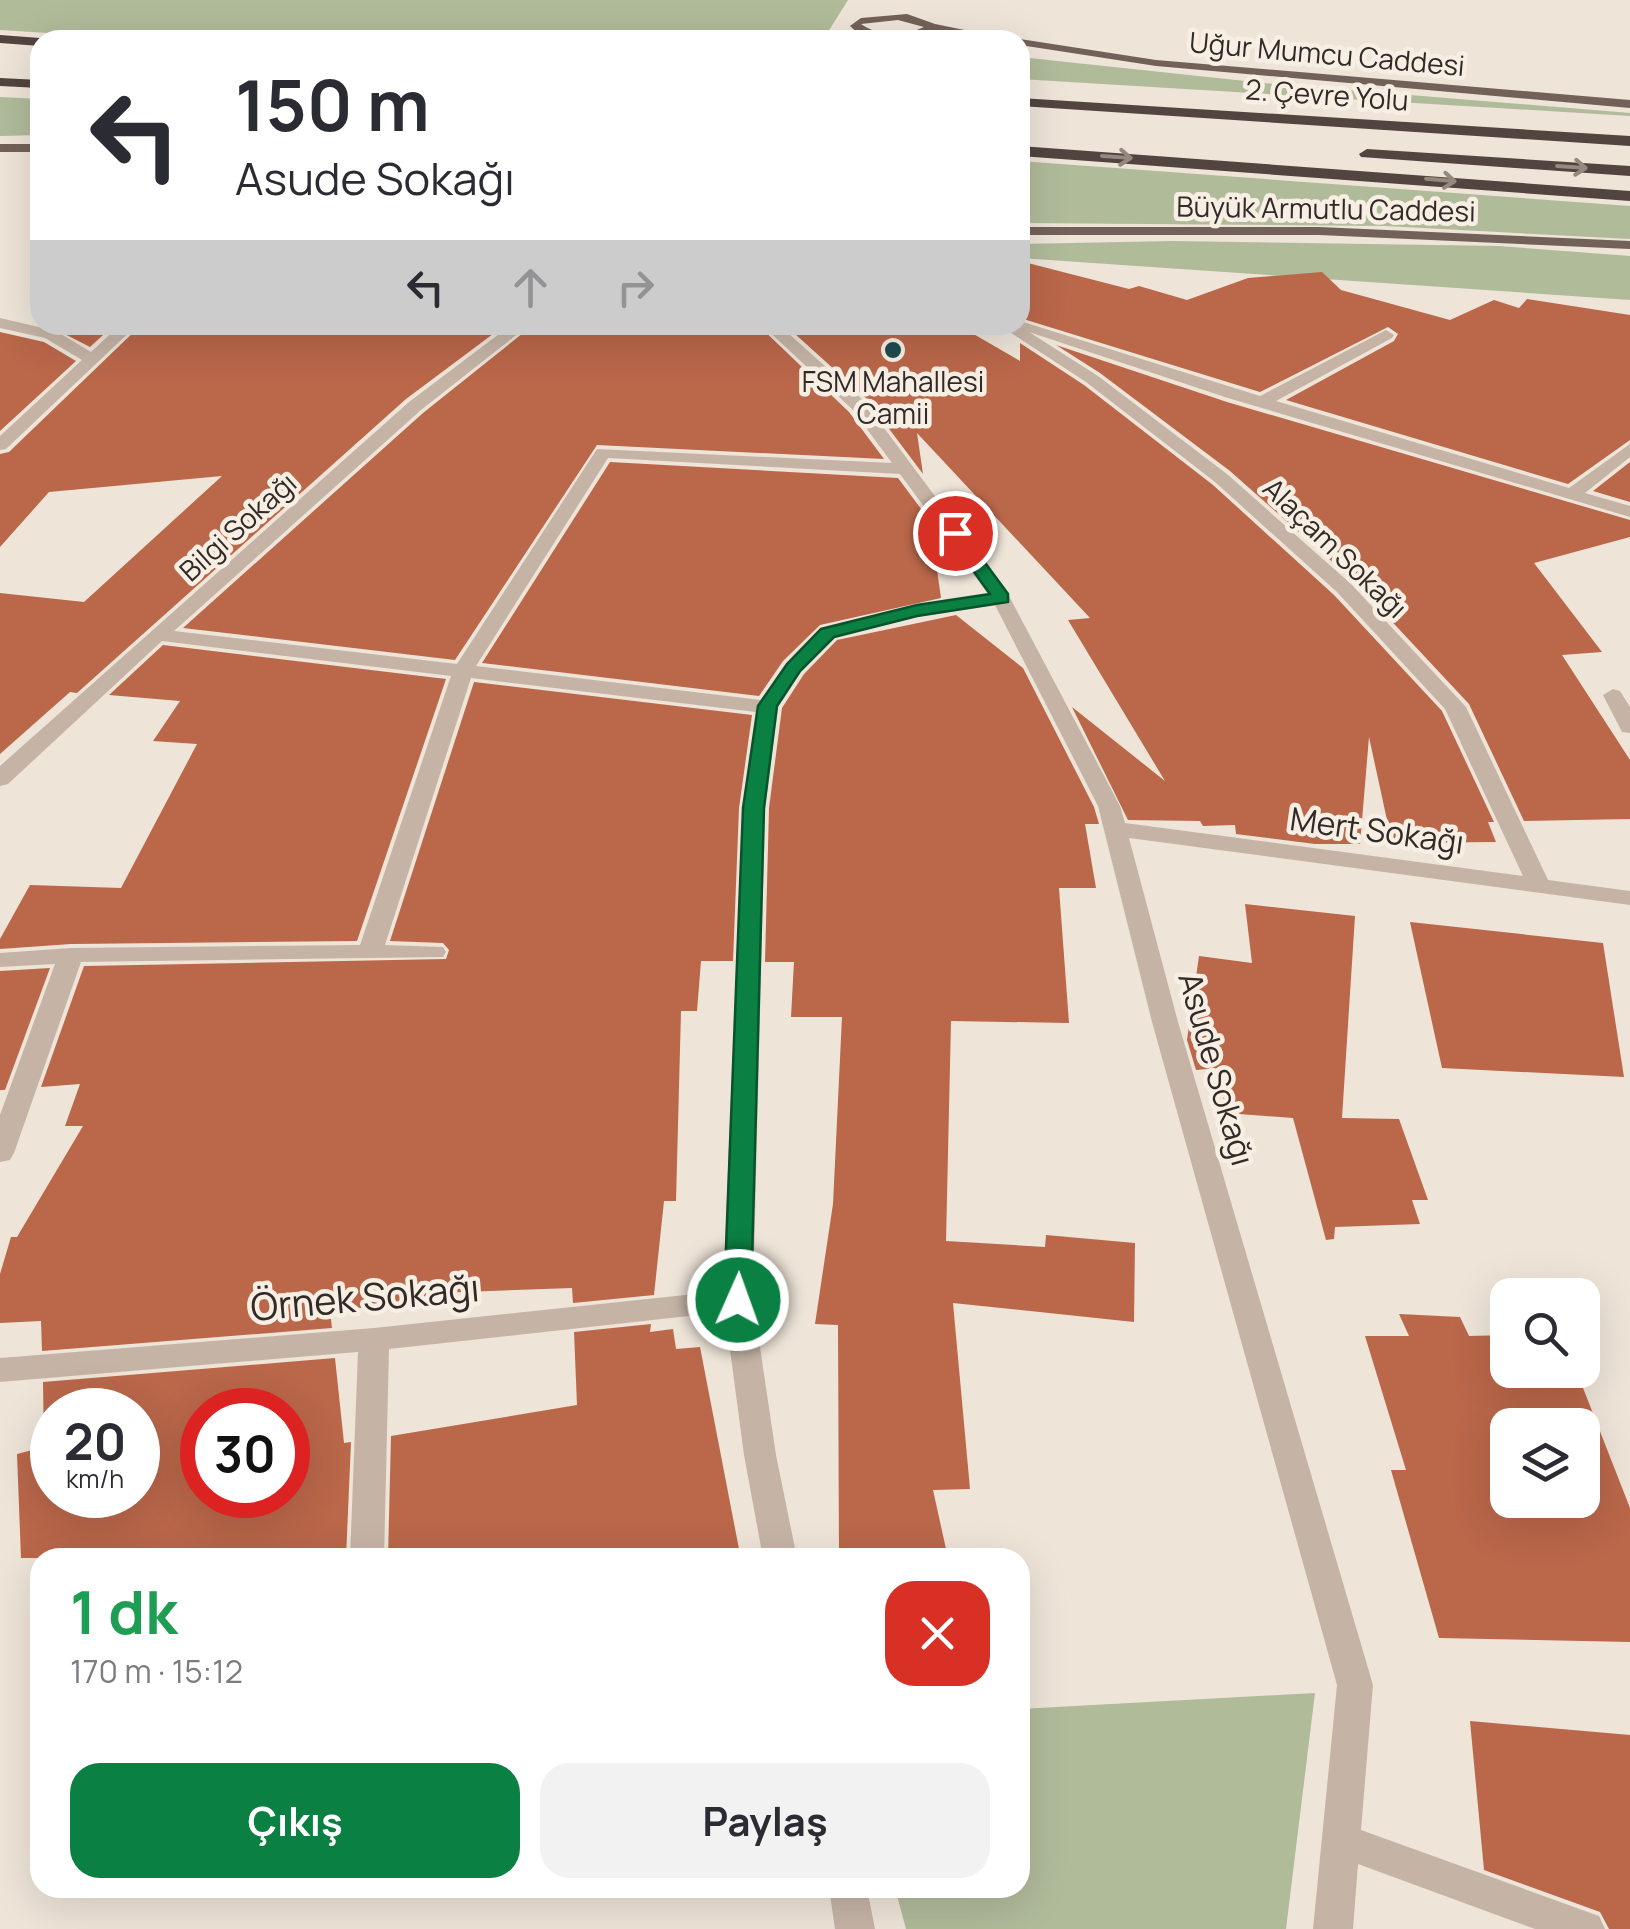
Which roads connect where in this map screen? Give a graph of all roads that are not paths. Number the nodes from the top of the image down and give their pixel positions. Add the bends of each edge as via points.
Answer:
1 (885, 0) edge
2 (912, 18) junction
3 (859, 24) junction
4 (932, 27) junction
5 (855, 30) edge
6 (864, 30) edge
7 (925, 30) edge
8 (950, 30) edge
9 (0, 40) edge
10 (30, 42) edge
11 (1030, 46) edge
12 (0, 50) edge
13 (30, 52) edge
14 (0, 80) edge
15 (30, 82) edge
16 (1030, 103) edge
17 (1630, 104) edge
18 (1030, 135) edge
19 (1076, 137) dead end
20 (1630, 140) edge
21 (0, 148) edge
22 (30, 148) edge
23 (1030, 151) edge
24 (1347, 153) dead end
25 (1630, 171) edge
26 (1630, 196) edge
27 (1030, 231) edge
28 (1630, 245) edge
29 (0, 323) edge
30 (1030, 327) edge
31 (30, 330) edge
32 (52, 335) edge
33 (118, 335) edge
34 (507, 335) edge
35 (781, 335) edge
36 (1023, 335) edge
37 (1386, 335) dead end
38 (92, 359) junction
39 (1262, 402) junction
40 (0, 445) edge
41 (1630, 448) edge
42 (908, 468) junction
43 (1572, 495) junction
44 (1630, 512) edge
45 (1001, 598) junction
46 (159, 635) junction
47 (463, 671) junction
48 (1613, 695) dead end
49 (768, 706) junction
50 (1630, 726) edge
51 (0, 779) edge
52 (1115, 829) junction
53 (1539, 886) junction
54 (1630, 898) edge
55 (370, 952) junction
56 (434, 952) dead end
57 (71, 956) junction
58 (0, 960) edge
59 (0, 1153) edge
60 (738, 1300) junction
61 (374, 1339) junction
62 (0, 1370) edge
63 (366, 1548) edge
64 (778, 1548) edge
65 (1342, 1840) junction
66 (850, 1898) edge
67 (856, 1929) edge
68 (1333, 1929) edge
69 (1584, 1929) edge

1 - 2 main road
1 - 3 main road
2 - 3 main road
2 - 4 main road
3 - 5 main road
3 - 6 main road
4 - 7 main road
4 - 8 main road
9 - 10 highway
11 - 17 main road, Uğur Mumcu Caddesi
12 - 13 highway
14 - 15 highway
16 - 20 highway, 2. Çevre Yolu
18 - 19 highway
21 - 22 main road
23 -> 26 highway
24 -> 25 highway, 2. Çevre Yolu
27 - 28 main road, Büyük Armutlu Caddesi via 1319,231
29 - 31 street
30 - 39 street
32 - 38 street
33 - 38 street
34 - 46 street, Bilgi Sokağı via 415,406
35 - 42 street, Asude Sokağı via 858,405
36 - 53 street, Alaçam Sokağı via 1221,478 1344,588 1455,707
37 - 39 street
38 - 40 street
39 - 43 street
41 - 43 street
42 - 45 street, Asude Sokağı
42 - 47 street via 602,453
43 - 44 street
45 - 49 street via 828,633
45 - 52 street, Asude Sokağı via 1110,806
46 - 47 street
46 - 51 street, Bilgi Sokağı
47 - 49 street
47 - 55 street
48 - 50 street
49 - 60 street via 754,808
52 - 53 street, Mert Sokağı
52 - 65 street, Asude Sokağı via 1355,1685
53 - 54 street, Mert Sokağı
55 - 56 street
55 - 57 street
57 - 58 street
57 - 59 street
60 - 61 street, Örnek Sokağı
60 - 64 street
61 - 62 street, Örnek Sokağı
61 - 63 street
65 - 68 street, Asude Sokağı
65 - 69 street
66 - 67 street

